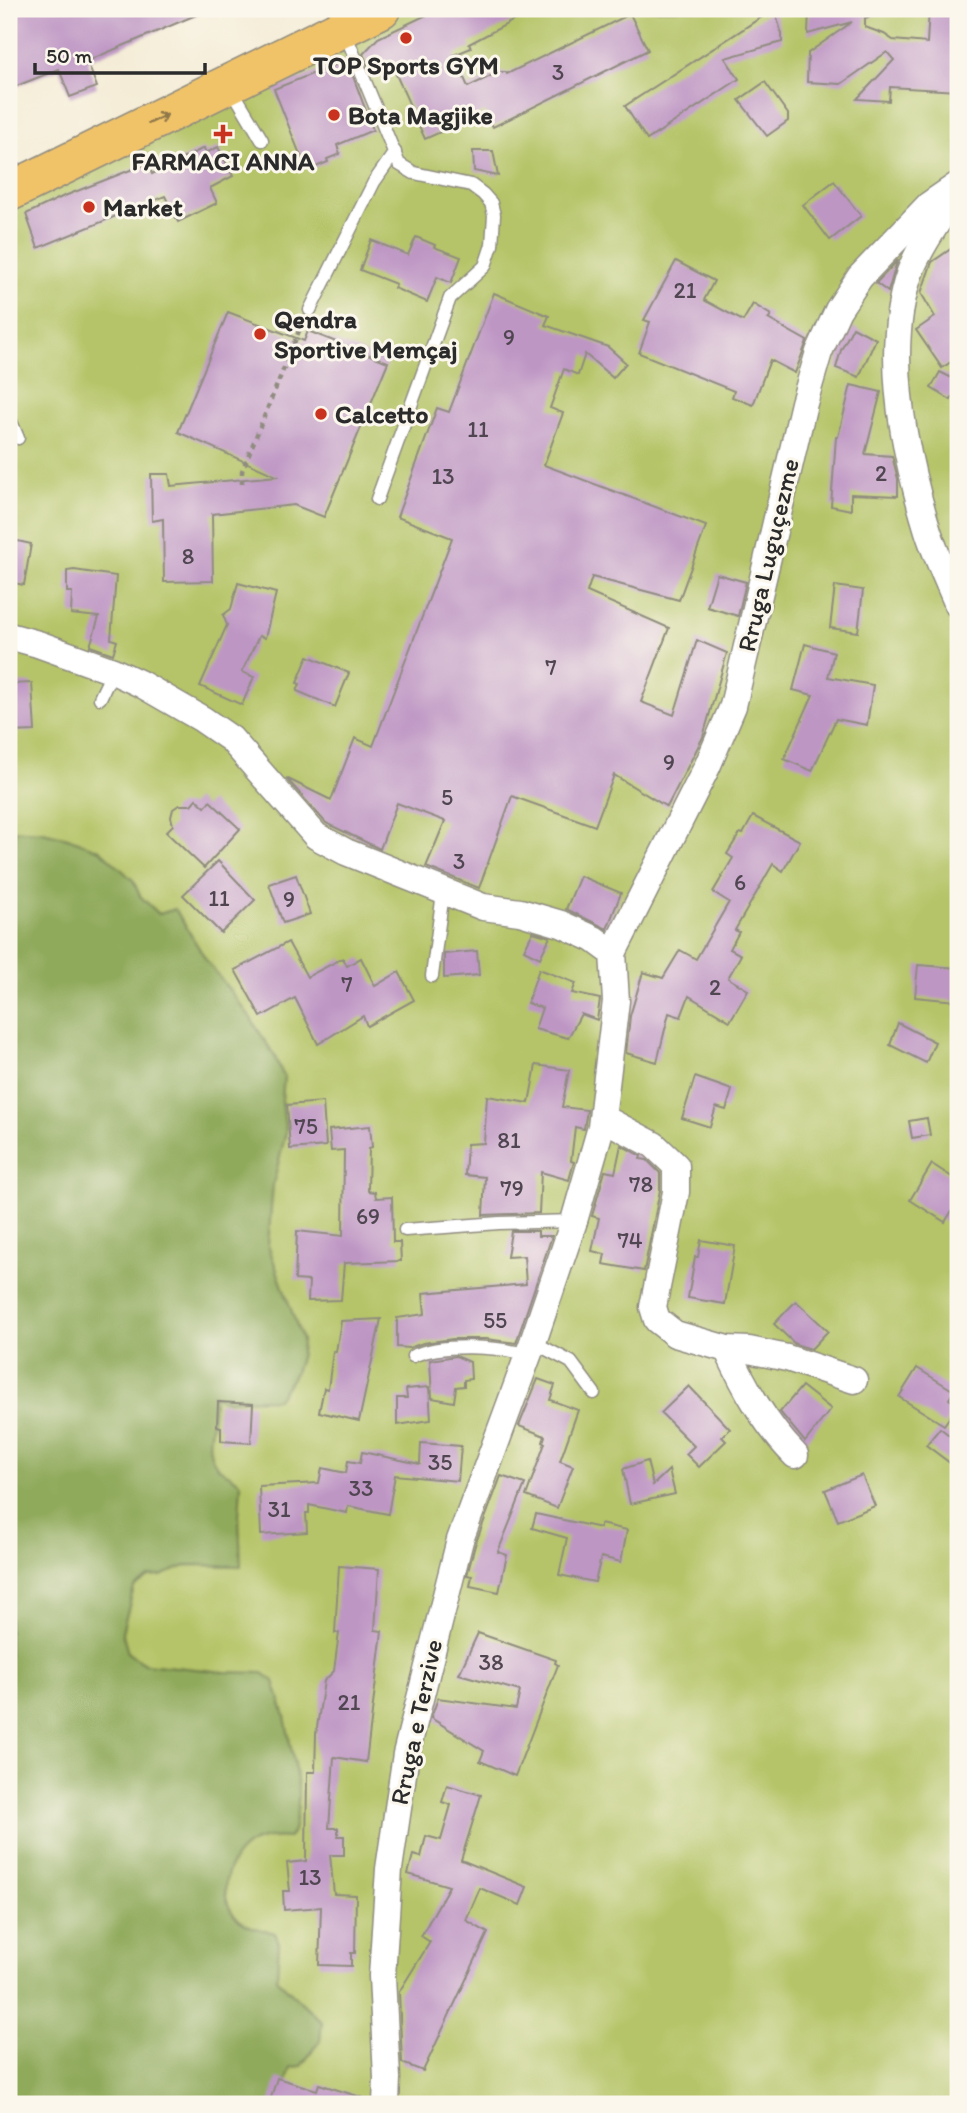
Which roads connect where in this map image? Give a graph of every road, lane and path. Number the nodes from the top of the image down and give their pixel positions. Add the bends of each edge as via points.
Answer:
1 (381, 9) edge
2 (334, 18) edge
3 (229, 85) junction
4 (262, 140) dead end
5 (395, 152) junction
6 (9, 167) edge
7 (958, 187) edge
8 (9, 192) edge
9 (310, 310) joint
10 (9, 418) edge
11 (18, 438) dead end
12 (242, 484) dead end
13 (377, 499) dead end
14 (958, 605) edge
15 (9, 636) edge
16 (113, 671) junction
17 (100, 698) dead end
18 (443, 893) junction
19 (613, 953) junction
20 (432, 976) dead end
21 (603, 1118) junction
22 (574, 1221) junction
23 (405, 1230) dead end
24 (530, 1349) junction
25 (727, 1349) junction
26 (413, 1356) dead end
27 (854, 1380) dead end
28 (594, 1394) dead end
29 (795, 1455) dead end
30 (386, 2104) edge

1 - 2 main road
2 - 3 main road
2 - 5 lane
2 - 6 main road
3 - 4 lane
8 -> 3 main road
5 - 9 lane via 374,182
5 - 13 lane via 399,164 414,173 471,185 491,203 494,215 485,266 450,298
7 - 14 street via 910,272 897,368 915,482
7 - 19 street, Rruga Luguçezme via 929,205 859,277 819,352 733,706
9 - 12 path via 242,471
10 - 11 lane
15 - 16 street
16 - 17 lane
16 - 18 street via 231,739 316,836
18 - 19 street via 561,925
18 - 20 lane
19 - 21 street, Rruga e Terzive via 616,1001
21 - 22 street, Rruga e Terzive
21 - 25 street via 653,1145 676,1166 676,1192 653,1307 657,1320 675,1334
22 - 23 lane
22 - 24 street, Rruga e Terzive
24 - 26 lane via 443,1348
24 - 28 lane via 571,1362
24 - 30 street, Rruga e Terzive via 460,1539 406,1754 389,1869 382,1976
25 - 27 street via 787,1358
25 - 29 street via 775,1434

